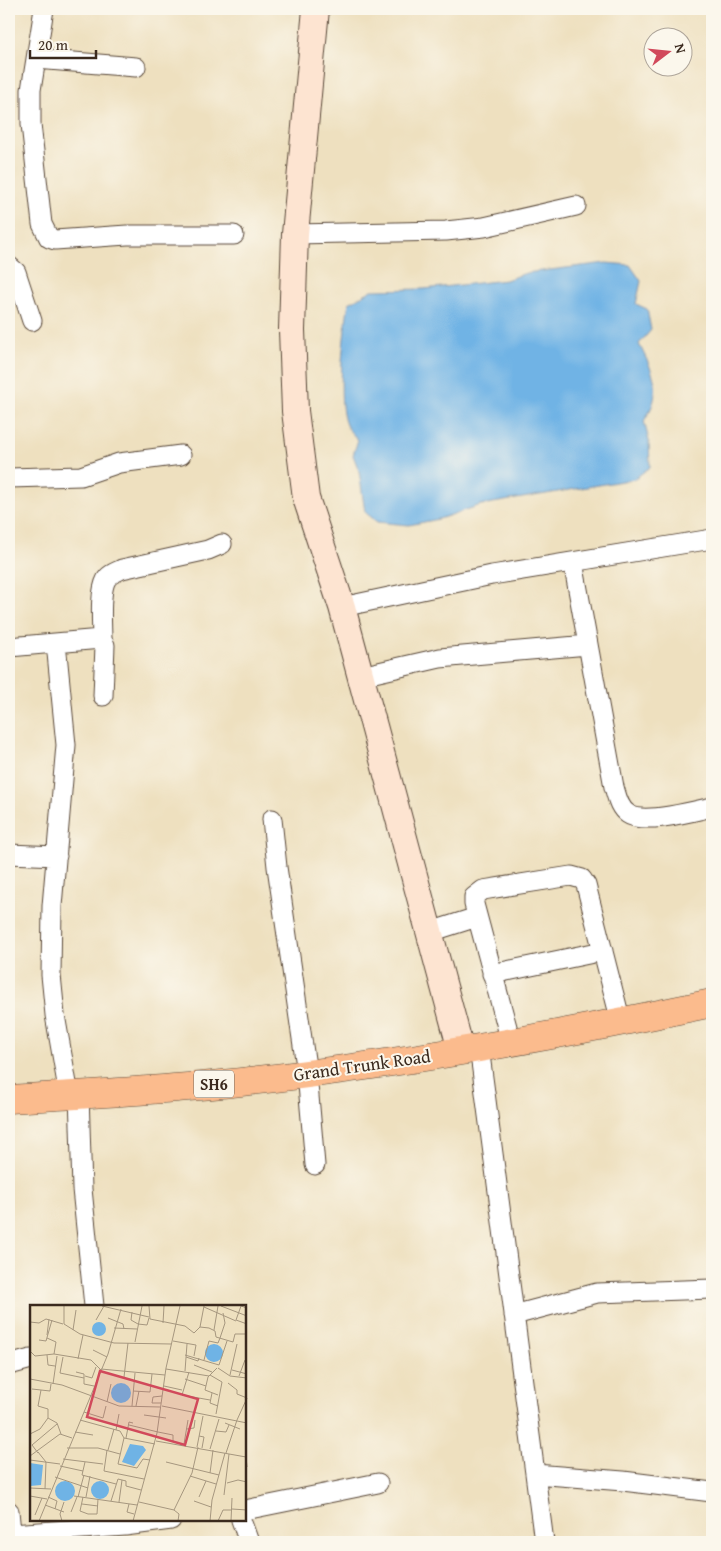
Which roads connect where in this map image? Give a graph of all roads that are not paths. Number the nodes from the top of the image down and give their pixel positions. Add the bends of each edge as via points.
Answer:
1 (44, 9) edge
2 (316, 9) edge
3 (36, 59) junction
4 (136, 67) dead end
5 (576, 206) dead end
6 (295, 234) junction
7 (234, 235) dead end
8 (9, 266) edge
9 (32, 321) dead end
10 (181, 455) dead end
11 (9, 478) edge
12 (712, 539) edge
13 (222, 544) dead end
14 (573, 562) junction
15 (342, 607) junction
16 (102, 640) junction
17 (56, 643) junction
18 (588, 645) junction
19 (9, 647) edge
20 (361, 676) junction
21 (103, 696) dead end
22 (712, 807) edge
23 (272, 819) dead end
24 (9, 854) edge
25 (57, 856) junction
26 (477, 918) junction
27 (430, 932) junction
28 (603, 951) junction
29 (492, 974) junction
30 (712, 1003) edge
31 (621, 1022) junction
32 (511, 1042) junction
33 (450, 1052) junction
34 (308, 1073) junction
35 (74, 1095) junction
36 (9, 1099) edge
37 (315, 1165) dead end
38 (712, 1289) edge
39 (94, 1305) edge
40 (514, 1315) junction
41 (30, 1359) edge
42 (9, 1365) edge
43 (535, 1474) junction
44 (378, 1483) dead end
45 (712, 1492) edge
46 (246, 1510) edge
47 (9, 1511) edge
48 (163, 1521) edge
49 (241, 1521) edge
50 (11, 1538) edge
51 (249, 1542) edge
52 (544, 1542) edge

1 - 3 street
2 - 6 street
3 - 4 street
3 - 7 street via 31,90 31,124 42,224 49,238
5 - 6 street via 494,226 446,231
6 - 15 street via 292,330 296,412 306,498
8 - 9 street via 16,272
10 - 11 street via 119,463 81,476
12 - 14 street
13 - 16 street via 112,573 103,587
14 - 15 street via 492,575
14 - 18 street
15 - 20 street
16 - 17 street
16 - 21 street
17 - 19 street
17 - 25 street via 66,745
18 - 20 street via 440,658
18 - 22 street via 619,805 629,815 642,819
20 - 27 street
23 - 34 street
24 - 25 street
25 - 35 street via 51,975 55,1015
26 - 27 street
26 - 28 street via 476,892 578,877 586,885
26 - 29 street
27 - 33 street
28 - 29 street
28 - 31 street
29 - 32 street
30 - 31 main road, Grand Trunk Road / SH6
31 - 32 main road, Grand Trunk Road / SH6
32 - 33 main road, Grand Trunk Road / SH6
33 - 34 main road, Grand Trunk Road / SH6
33 - 40 street
34 - 35 main road, Grand Trunk Road / SH6 via 213,1085
34 - 37 street
35 - 36 main road, Grand Trunk Road / SH6
35 - 39 street
38 - 40 street via 597,1293
40 - 43 street
41 - 42 street
43 - 45 street via 622,1480
43 - 52 street
44 - 46 street
47 - 50 street
48 - 50 street
49 - 51 street

